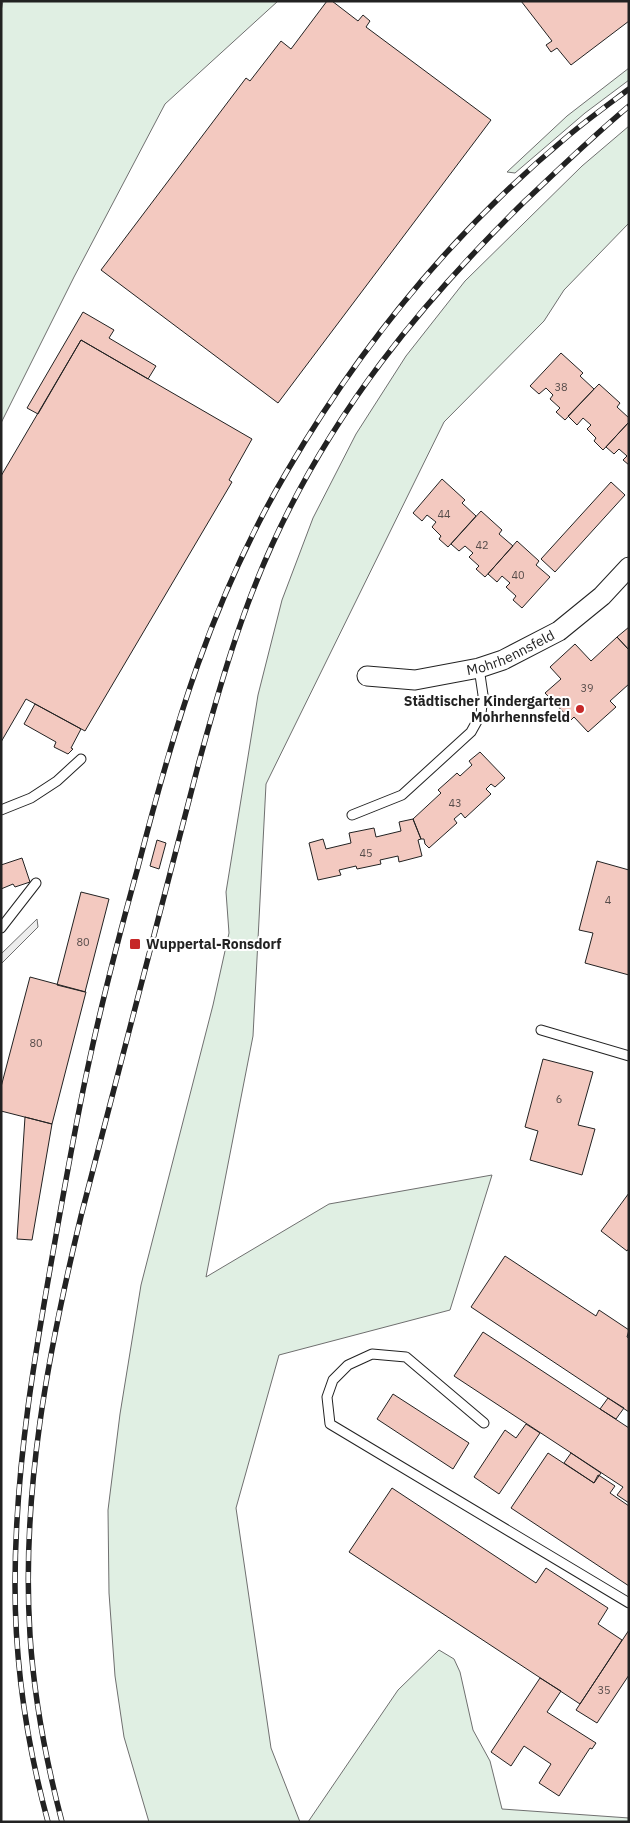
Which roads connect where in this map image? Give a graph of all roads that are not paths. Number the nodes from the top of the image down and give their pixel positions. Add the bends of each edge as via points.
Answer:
1 (629, 568) edge
2 (479, 668) junction
3 (367, 676) dead end
4 (81, 759) dead end
5 (1, 810) edge
6 (352, 815) dead end
7 (36, 883) dead end
8 (1, 928) edge
9 (541, 1030) dead end
10 (629, 1056) edge
11 (484, 1424) dead end
12 (629, 1603) edge

1 - 2 street, Mohrhennsfeld via 602,596 559,631 503,660
2 - 3 street, Mohrhennsfeld via 415,680
2 - 6 lane via 483,695 481,714 471,732 402,795
4 - 5 lane via 57,781 31,798
7 - 8 lane
9 - 10 lane
11 - 12 lane via 406,1357 372,1354 348,1365 333,1380 328,1397 330,1424

